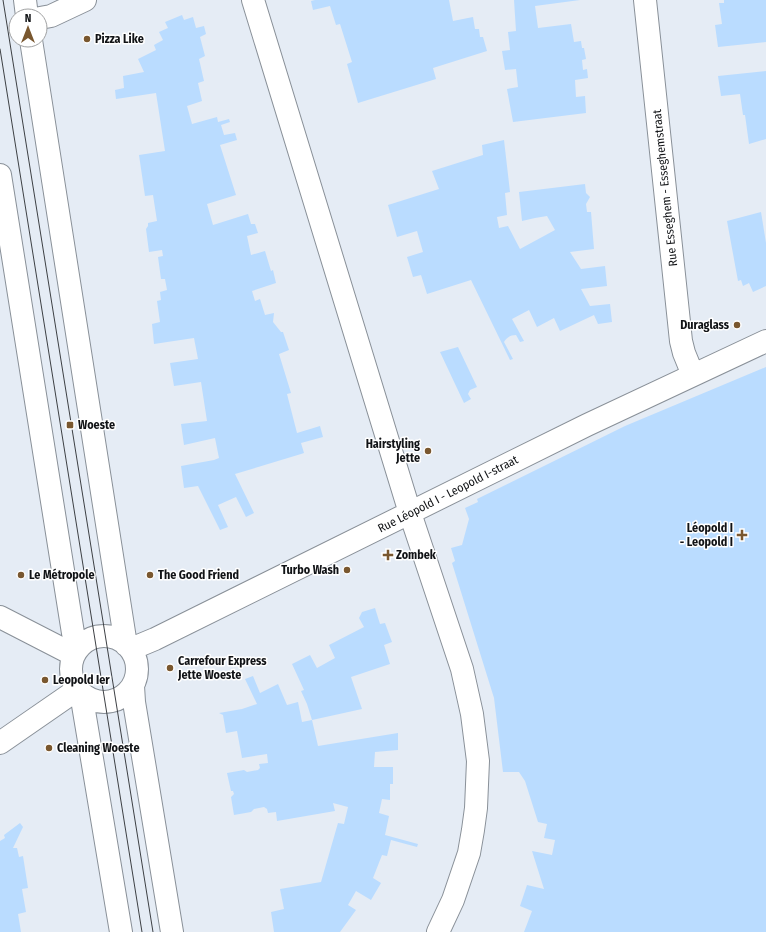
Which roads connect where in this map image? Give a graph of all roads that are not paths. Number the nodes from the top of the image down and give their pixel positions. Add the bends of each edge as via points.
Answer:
1 (85, 0) edge
2 (253, 0) edge
3 (644, 0) edge
4 (48, 17) edge
5 (32, 48) edge
6 (0, 174) edge
7 (766, 341) edge
8 (692, 375) junction
9 (410, 513) junction
10 (0, 617) edge
11 (128, 647) junction
12 (76, 652) junction
13 (133, 686) junction
14 (80, 691) junction
15 (0, 743) edge
16 (121, 932) edge
17 (172, 932) edge
18 (438, 932) edge

1 - 4 street
2 - 9 street
3 - 8 street, Rue Esseghem - Esseghemstraat via 681,341
5 - 11 street
6 - 12 street
7 - 8 street, Rue Léopold I - Leopold I-straat
8 - 9 street, Rue Léopold I - Leopold I-straat
9 - 11 street, Rue Léopold I - Leopold I-straat via 155,639
9 - 18 street via 462,669 472,714 478,761 476,808 469,853 453,900
10 - 12 street
11 - 12 street via 116,638 105,636 85,642
11 - 13 street via 138,667
12 - 14 street via 71,672 73,681
13 - 14 street via 115,701 105,702 88,698
13 - 17 street
14 - 15 street
14 - 16 street

